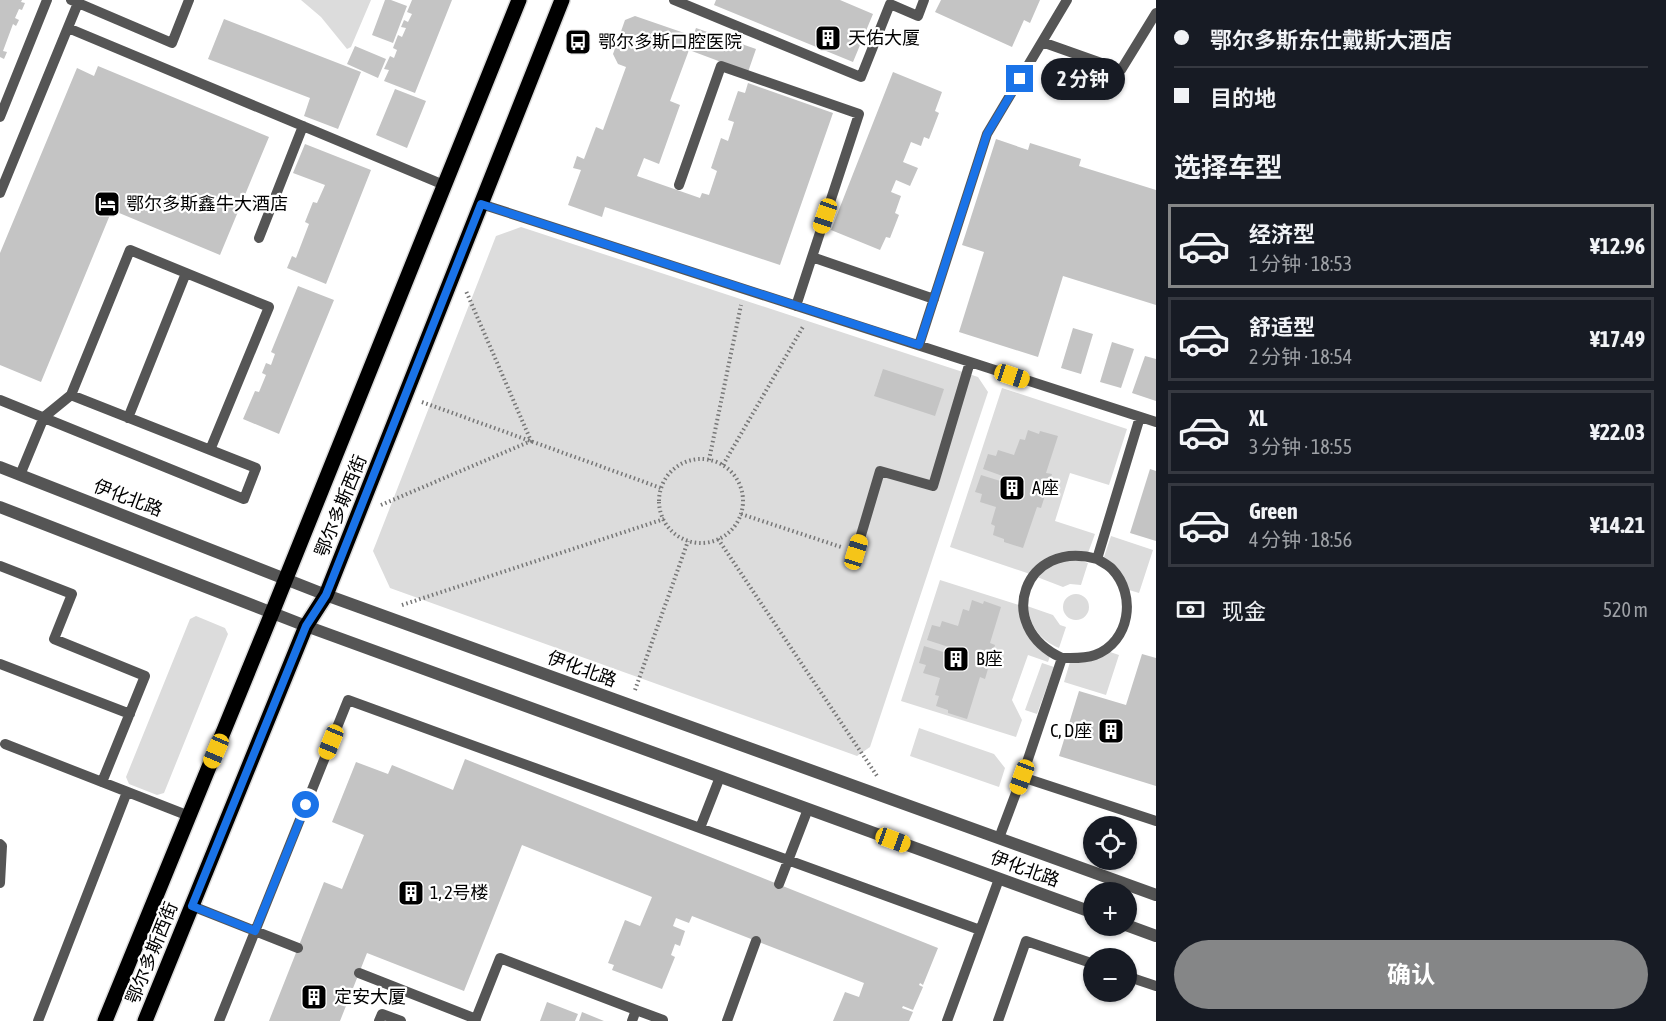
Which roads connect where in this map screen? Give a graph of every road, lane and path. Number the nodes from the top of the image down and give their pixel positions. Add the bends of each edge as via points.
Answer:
1 (47, 0) edge
2 (189, 0) edge
3 (519, 0) edge
4 (562, 0) edge
5 (674, 0) edge
6 (924, 0) edge
7 (1067, 0) edge
8 (74, 2) edge
9 (1156, 13) edge
10 (68, 28) junction
11 (1042, 42) junction
12 (0, 117) edge
13 (303, 126) junction
14 (444, 185) junction
15 (679, 185) dead end
16 (0, 193) edge
17 (481, 204) junction
18 (259, 238) dead end
19 (812, 257) junction
20 (456, 268) junction
21 (186, 273) junction
22 (744, 289) junction
23 (934, 299) junction
24 (796, 306) junction
25 (812, 311) junction
26 (919, 345) junction
27 (970, 362) junction
28 (71, 395) junction
29 (405, 396) junction
30 (0, 400) edge
31 (44, 417) junction
32 (1140, 417) junction
33 (128, 418) junction
34 (1156, 422) edge
35 (531, 441) junction
36 (210, 450) junction
37 (709, 460) junction
38 (723, 465) junction
39 (0, 467) edge
40 (20, 475) junction
41 (661, 488) junction
42 (0, 507) edge
43 (358, 514) junction
44 (741, 514) junction
45 (664, 519) junction
46 (718, 539) junction
47 (688, 541) junction
48 (856, 552) joint
49 (1097, 559) junction
50 (0, 566) edge
51 (285, 578) junction
52 (326, 595) junction
53 (272, 613) junction
54 (376, 613) junction
55 (306, 626) junction
56 (1062, 657) junction
57 (0, 664) edge
58 (630, 705) junction
59 (130, 714) junction
60 (5, 744) dead end
61 (720, 777) junction
62 (1022, 777) junction
63 (102, 782) junction
64 (127, 792) junction
65 (892, 800) junction
66 (808, 809) junction
67 (189, 816) junction
68 (1156, 821) edge
69 (700, 828) junction
70 (999, 838) junction
71 (0, 844) edge
72 (789, 860) junction
73 (999, 879) junction
74 (0, 883) edge
75 (779, 884) dead end
76 (1156, 895) edge
77 (192, 906) junction
78 (1083, 909) edge
79 (1137, 929) edge
80 (980, 930) junction
81 (255, 931) junction
82 (1156, 936) edge
83 (756, 941) dead end
84 (298, 948) dead end
85 (1083, 960) edge
86 (359, 973) dead end
87 (1137, 980) edge
88 (1156, 986) edge
89 (636, 1010) junction
90 (475, 1020) edge
91 (38, 1021) edge
92 (105, 1021) edge
93 (145, 1021) edge
94 (219, 1021) edge
95 (379, 1021) edge
96 (400, 1021) edge
97 (632, 1021) edge
98 (664, 1021) edge
99 (727, 1021) edge
100 (947, 1021) edge
101 (998, 1021) edge

1 - 12 lane
2 - 8 lane via 172,43
3 - 14 main road, 鄂尔多斯西街
4 - 17 main road, 鄂尔多斯西街
5 - 6 lane via 861,77 890,4 918,16
7 - 11 lane
8 - 10 lane
9 - 11 lane via 1121,70
10 - 13 lane
10 - 16 lane
11 - 23 lane via 987,134
13 - 14 lane
13 - 18 lane
14 - 51 main road, 鄂尔多斯西街
15 - 19 lane via 721,66 860,114
17 - 20 main road, 鄂尔多斯西街
17 - 22 lane
19 - 23 lane
19 - 24 lane
20 - 29 main road, 鄂尔多斯西街
20 - 35 path
21 - 28 lane via 130,250
21 - 33 lane
21 - 36 lane via 269,307
22 - 24 lane
22 - 37 path
23 - 26 lane
24 - 25 lane
25 - 26 lane
25 - 38 path
26 - 27 lane
27 - 32 lane
27 - 48 lane via 933,486 880,471
28 - 31 lane
28 - 33 lane
29 - 35 path
29 - 43 main road, 鄂尔多斯西街
30 - 31 lane
31 - 36 lane via 244,499 255,468
31 - 40 lane
32 - 34 lane
32 - 49 lane
33 - 36 lane
35 - 41 path
35 - 43 path
37 - 38 path
37 - 41 path via 685,462 675,468
38 - 44 path via 741,486
39 - 40 street, 伊化北路
40 - 51 street, 伊化北路
41 - 45 path
42 - 53 street, 伊化北路
43 - 52 main road, 鄂尔多斯西街
44 - 46 path via 736,525
44 - 48 path
45 - 47 path via 678,536
45 - 54 path
46 - 47 path
46 - 65 path
47 - 58 path
49 - 56 lane via 1112,568 1122,583 1127,616 1121,633 1096,655
49 - 56 lane via 1083,555 1056,558 1043,565 1025,591 1023,608 1034,639 1047,651
50 - 59 lane via 72,594 54,639 145,676
51 - 52 street, 伊化北路
51 - 53 main road, 鄂尔多斯西街
52 - 54 street, 伊化北路
52 - 55 main road, 鄂尔多斯西街
53 - 55 street, 伊化北路
53 - 67 main road, 鄂尔多斯西街
54 - 58 street, 伊化北路
55 - 61 street, 伊化北路
55 - 77 main road, 鄂尔多斯西街
56 - 62 lane
57 - 59 lane
58 - 65 street, 伊化北路
59 - 63 lane
60 - 63 lane
61 - 66 street, 伊化北路
61 - 69 lane
62 - 68 lane
62 - 70 lane
63 - 64 lane
64 - 67 lane
64 - 91 lane
65 - 70 street, 伊化北路
66 - 72 lane
66 - 73 street, 伊化北路
67 - 92 main road, 鄂尔多斯西街
69 - 72 lane
69 - 81 lane via 348,700
70 - 76 street, 伊化北路
71 - 74 lane
72 - 75 lane
72 - 80 lane
73 - 78 street, 伊化北路
73 - 80 lane
77 - 81 lane
77 - 93 main road, 鄂尔多斯西街
79 - 82 street
80 - 100 lane
81 - 84 lane
81 - 94 lane
83 - 99 lane
85 - 101 lane via 1026,940
86 - 90 lane
87 - 88 lane
89 - 90 lane via 500,958
89 - 97 lane
89 - 98 lane
95 - 96 lane via 382,1014

